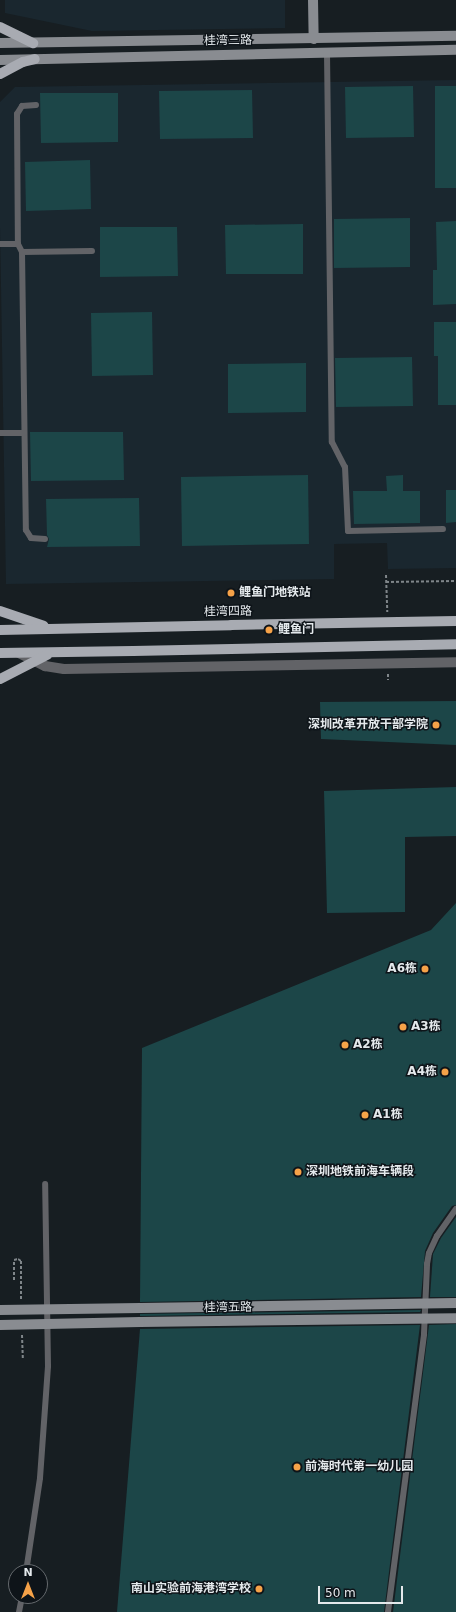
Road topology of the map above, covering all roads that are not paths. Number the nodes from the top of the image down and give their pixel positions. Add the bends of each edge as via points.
1 (313, 0) edge
2 (0, 27) edge
3 (456, 36) edge
4 (314, 39) junction
5 (33, 43) junction
6 (0, 44) edge
7 (456, 50) edge
8 (327, 53) junction
9 (35, 59) junction
10 (0, 60) edge
11 (0, 74) edge
12 (36, 105) dead end
13 (0, 244) edge
14 (18, 244) junction
15 (92, 251) dead end
16 (22, 252) junction
17 (0, 433) edge
18 (24, 433) junction
19 (443, 529) dead end
20 (45, 539) dead end
21 (0, 612) edge
22 (456, 621) edge
23 (55, 629) junction
24 (0, 630) edge
25 (456, 644) edge
26 (435, 645) junction
27 (456, 648) edge
28 (53, 652) junction
29 (0, 653) edge
30 (19, 653) junction
31 (33, 661) junction
32 (456, 662) edge
33 (0, 679) edge
34 (45, 1184) dead end
35 (456, 1209) edge
36 (425, 1303) junction
37 (456, 1303) edge
38 (0, 1310) edge
39 (425, 1318) junction
40 (456, 1318) edge
41 (0, 1325) edge
42 (27, 1564) edge
43 (388, 1612) edge

1 - 4 street
2 - 5 main road
3 - 4 street, 桂湾三路
4 - 5 street, 桂湾三路
5 - 6 street, 桂湾三路
7 - 8 street, 桂湾三路
8 - 9 street, 桂湾三路
8 - 19 lane via 332,442 345,467 348,532
9 - 10 street, 桂湾三路
9 - 11 main road
12 - 14 lane via 22,106 17,114
13 - 14 lane
14 - 16 lane
15 - 16 lane
16 - 18 lane
17 - 18 lane
18 - 20 lane via 26,530 31,538
21 - 23 main road
22 - 23 main road, 桂湾四路, bridge
23 - 24 main road, 桂湾四路
25 - 26 main road, bridge
26 - 27 street, bridge
26 - 28 main road, bridge
28 - 30 main road
28 - 31 main road
29 - 30 main road
30 - 31 street
31 - 32 street via 64,669
31 - 33 main road
34 - 42 lane via 48,1366 40,1478
35 - 36 lane via 440,1231 429,1253
36 - 37 street, 桂湾五路
36 - 38 street, 桂湾五路, bridge
36 - 39 lane
39 - 40 street, 桂湾五路
39 - 41 street, 桂湾五路, bridge
39 - 43 lane

